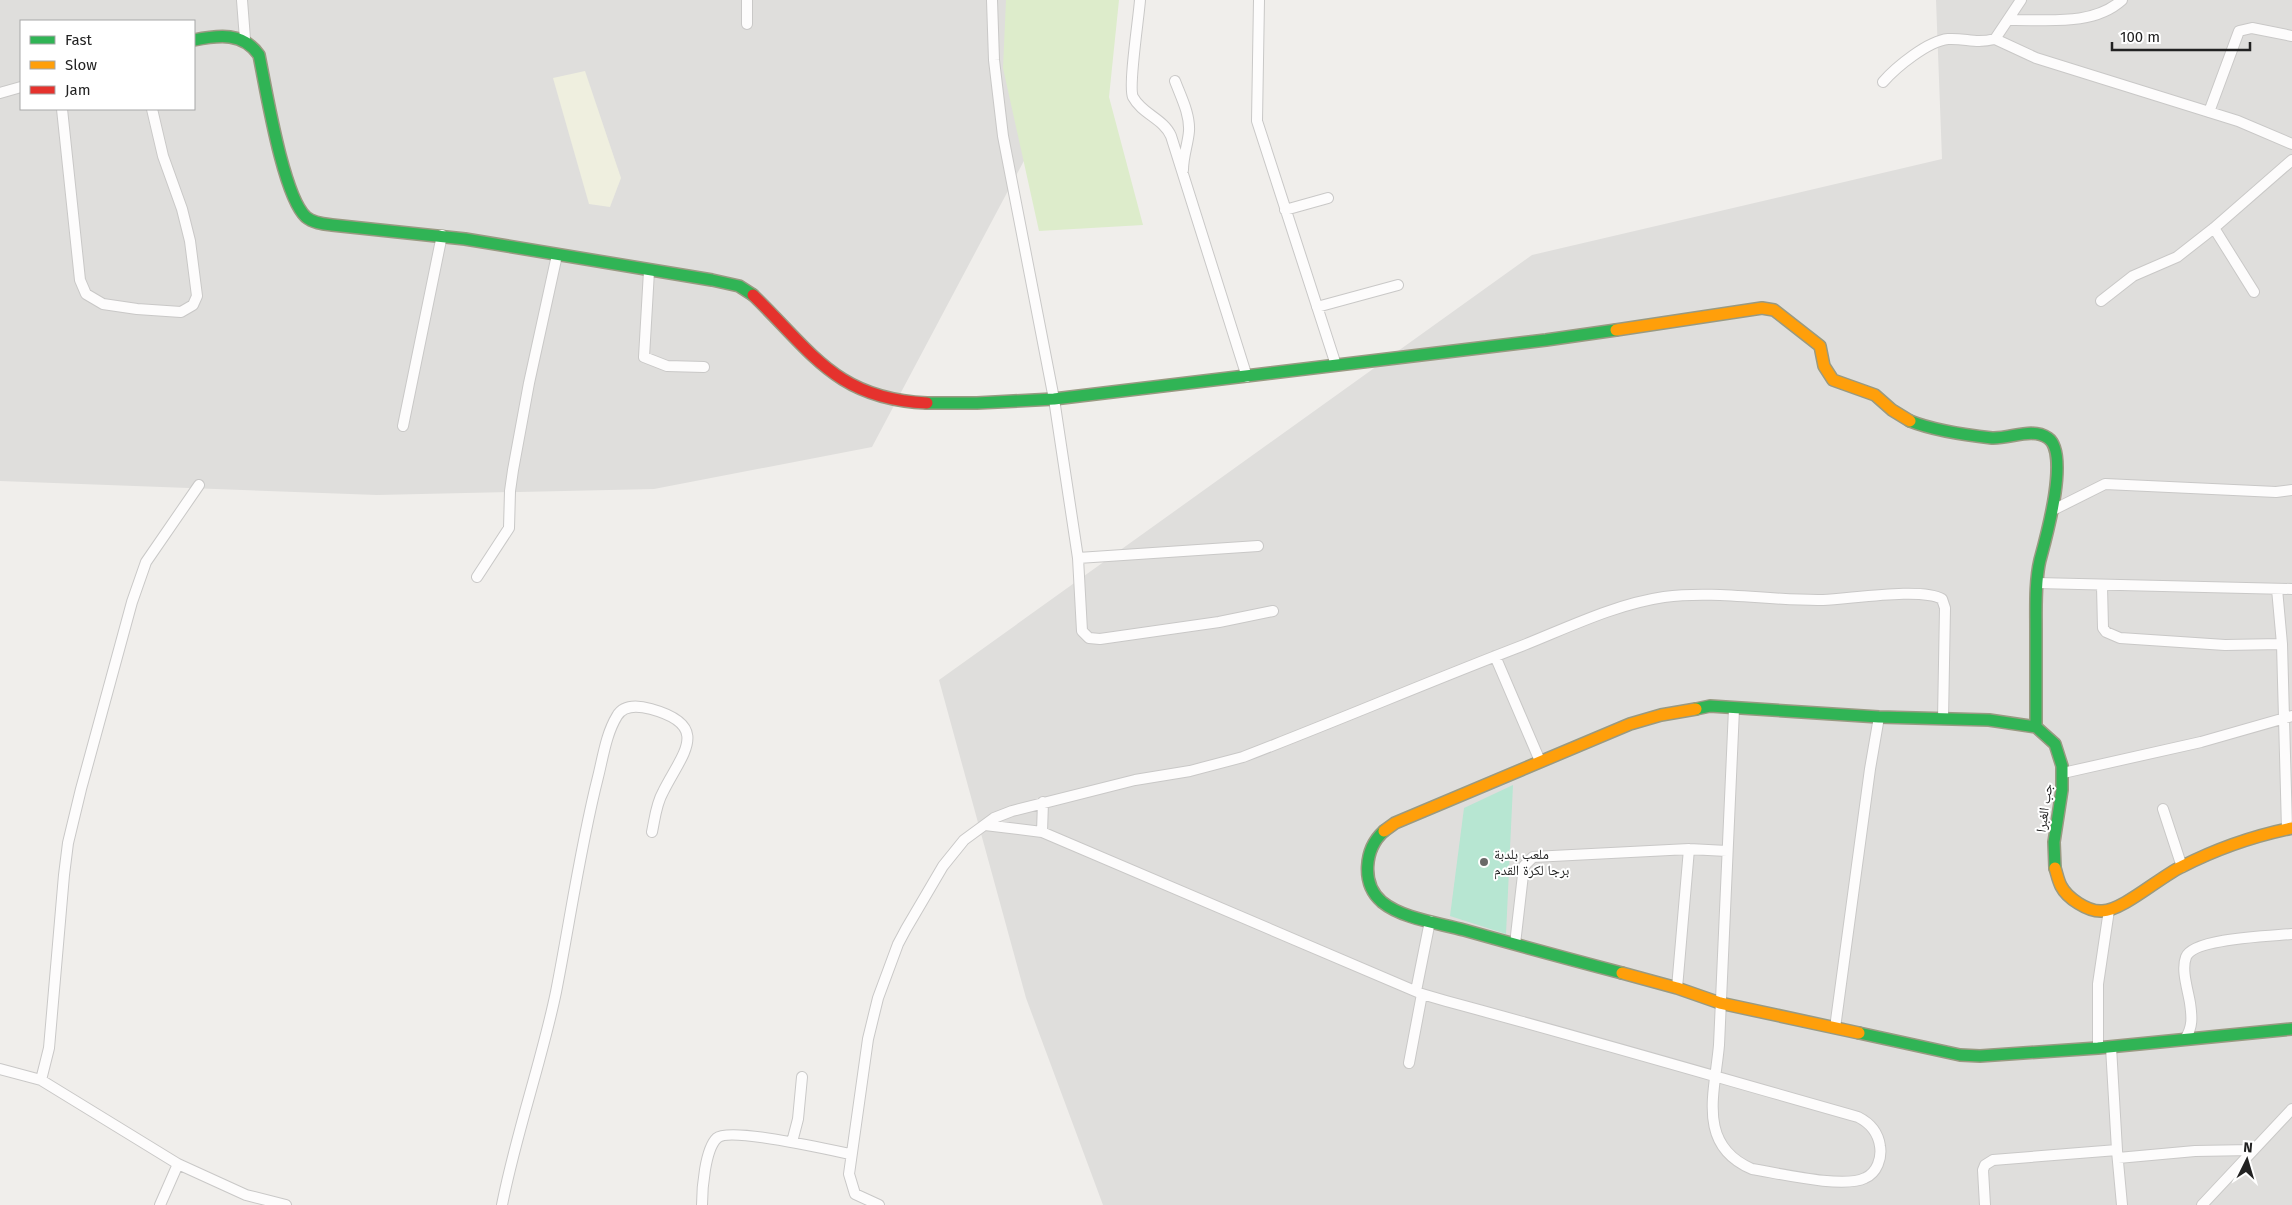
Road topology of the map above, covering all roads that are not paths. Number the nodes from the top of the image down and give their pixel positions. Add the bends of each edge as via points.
1 (242, 0) edge
2 (747, 0) edge
3 (992, 0) edge
4 (1140, 0) edge
5 (1259, 0) edge
6 (2021, 0) edge
7 (2122, 0) edge
8 (2008, 20) junction
9 (748, 24) dead end
10 (2292, 36) edge
11 (245, 39) junction
12 (1995, 39) junction
13 (195, 40) edge
14 (1174, 81) dead end
15 (1883, 82) dead end
16 (20, 88) edge
17 (0, 93) edge
18 (62, 110) edge
19 (152, 110) edge
20 (2209, 112) junction
21 (2292, 144) edge
22 (2292, 160) edge
23 (1182, 176) junction
24 (1328, 198) dead end
25 (1285, 210) junction
26 (2214, 228) junction
27 (442, 235) junction
28 (557, 255) junction
29 (649, 271) junction
30 (1398, 285) dead end
31 (2254, 292) dead end
32 (2101, 301) dead end
33 (1317, 307) junction
34 (1336, 365) junction
35 (704, 367) dead end
36 (1247, 377) junction
37 (1054, 399) junction
38 (403, 426) dead end
39 (199, 485) dead end
40 (2292, 490) edge
41 (2053, 510) junction
42 (1258, 546) dead end
43 (1078, 558) junction
44 (477, 577) dead end
45 (2037, 583) junction
46 (2102, 586) junction
47 (2277, 589) junction
48 (2292, 589) edge
49 (1273, 611) dead end
50 (2282, 644) junction
51 (1495, 656) junction
52 (1734, 709) junction
53 (1880, 717) junction
54 (2287, 717) edge
55 (1943, 719) junction
56 (2036, 727) junction
57 (1540, 761) junction
58 (2064, 773) junction
59 (1044, 802) junction
60 (2162, 809) dead end
61 (985, 825) junction
62 (2289, 828) edge
63 (652, 832) dead end
64 (1042, 832) junction
65 (1690, 849) junction
66 (1727, 851) junction
67 (2182, 866) junction
68 (2109, 910) junction
69 (1430, 921) junction
70 (2292, 934) edge
71 (1515, 944) junction
72 (1677, 988) junction
73 (1419, 992) junction
74 (1720, 1003) junction
75 (1835, 1028) junction
76 (2292, 1029) edge
77 (2185, 1039) junction
78 (2110, 1047) junction
79 (2098, 1048) junction
80 (1410, 1063) dead end
81 (0, 1069) edge
82 (1715, 1076) junction
83 (802, 1078) dead end
84 (41, 1080) junction
85 (2292, 1109) edge
86 (792, 1142) junction
87 (2252, 1150) junction
88 (850, 1154) junction
89 (2117, 1154) junction
90 (178, 1164) junction
91 (160, 1205) edge
92 (286, 1205) edge
93 (502, 1205) edge
94 (702, 1205) edge
95 (879, 1205) edge
96 (1985, 1205) edge
97 (2122, 1205) edge
98 (2202, 1205) edge

1 - 11 street
2 - 9 street
3 - 37 street via 994,60 1003,136
4 - 23 street via 1132,93 1144,110 1169,130
5 - 25 street via 1257,121
6 - 8 street
7 - 8 street via 2101,14 2078,18
8 - 12 street
10 - 20 street via 2252,28 2239,31
11 - 13 street via 214,36
11 - 27 street via 254,45 259,56 290,184 298,206 307,218 326,224
12 - 15 street via 1940,42 1912,57
12 - 20 street via 2036,58
14 - 23 street via 1188,118
16 - 17 street
18 - 19 street via 80,280 86,294 103,304 181,312 192,305 197,296 190,241
20 - 21 street
22 - 26 street
23 - 36 street
24 - 25 street
25 - 33 street
26 - 31 street
26 - 32 street via 2177,257 2133,276
27 - 28 street
27 - 38 street
28 - 29 street
28 - 44 street via 513,470 509,528
29 - 35 street via 644,357 667,366
29 - 37 street via 712,280 744,289 758,299 817,360 849,384 874,396 936,402
30 - 33 street
33 - 34 street
34 - 36 street
34 - 41 street via 1546,340 1769,308 1820,346 1824,366 1833,380 1875,395 1911,421 1969,435 1995,438 2032,433 2048,438 2054,445 2057,461
36 - 37 street
37 - 43 street
39 - 84 street via 146,562 81,789 68,843 49,1048
40 - 41 street via 2276,492 2105,484
41 - 45 street
42 - 43 street
43 - 49 street via 1080,628 1091,639 1219,622
45 - 46 street
45 - 56 street
46 - 47 street
46 - 50 street via 2103,628 2120,638 2224,645
47 - 48 street
47 - 50 street
50 - 54 street
51 - 55 street via 1616,610 1662,597 1822,600 1934,594 1942,599 1945,608
51 - 57 street
51 - 59 street via 1243,756 1190,771 1135,780
52 - 53 street
52 - 57 street via 1710,706 1661,715 1630,724
52 - 66 street
53 - 55 street
53 - 75 street
54 - 58 street via 2201,742
54 - 62 street
55 - 56 street via 1998,721
56 - 58 street, جب الغبرا via 2057,748
57 - 69 street via 1395,823 1376,838 1368,868 1375,894 1391,907
58 - 68 street, جب الغبرا via 2053,867 2075,901 2097,911
59 - 61 street via 994,818
59 - 64 street
60 - 67 street
61 - 64 street
61 - 88 street via 964,840 943,866 898,944 878,998 868,1039
62 - 67 street via 2267,832
63 - 93 street via 658,801 684,754 688,735 668,715 649,708 628,707 618,714 608,735 586,822 555,993
64 - 73 street
65 - 66 street
65 - 71 street via 1530,858 1524,866
65 - 72 street
66 - 74 street
67 - 68 street
68 - 79 street via 2098,984
69 - 71 street
69 - 73 street
70 - 77 street via 2206,944 2190,951 2185,974 2192,1021
71 - 72 street
72 - 74 street
73 - 80 street
73 - 82 street
74 - 75 street
74 - 82 street
75 - 79 street via 1970,1056
76 - 77 street
77 - 78 street
78 - 79 street
78 - 89 street
81 - 84 street
82 - 82 street via 1866,1121 1880,1143 1875,1171 1859,1180 1833,1182 1752,1169 1740,1164 1723,1149 1714,1123
83 - 86 street
84 - 90 street
85 - 87 street
86 - 88 street
86 - 94 street via 730,1134 719,1136 705,1170
87 - 89 street
87 - 98 street
88 - 95 street via 849,1174 853,1190 858,1196
89 - 96 street via 1993,1160 1983,1170
89 - 97 street
90 - 91 street
90 - 92 street via 246,1195

